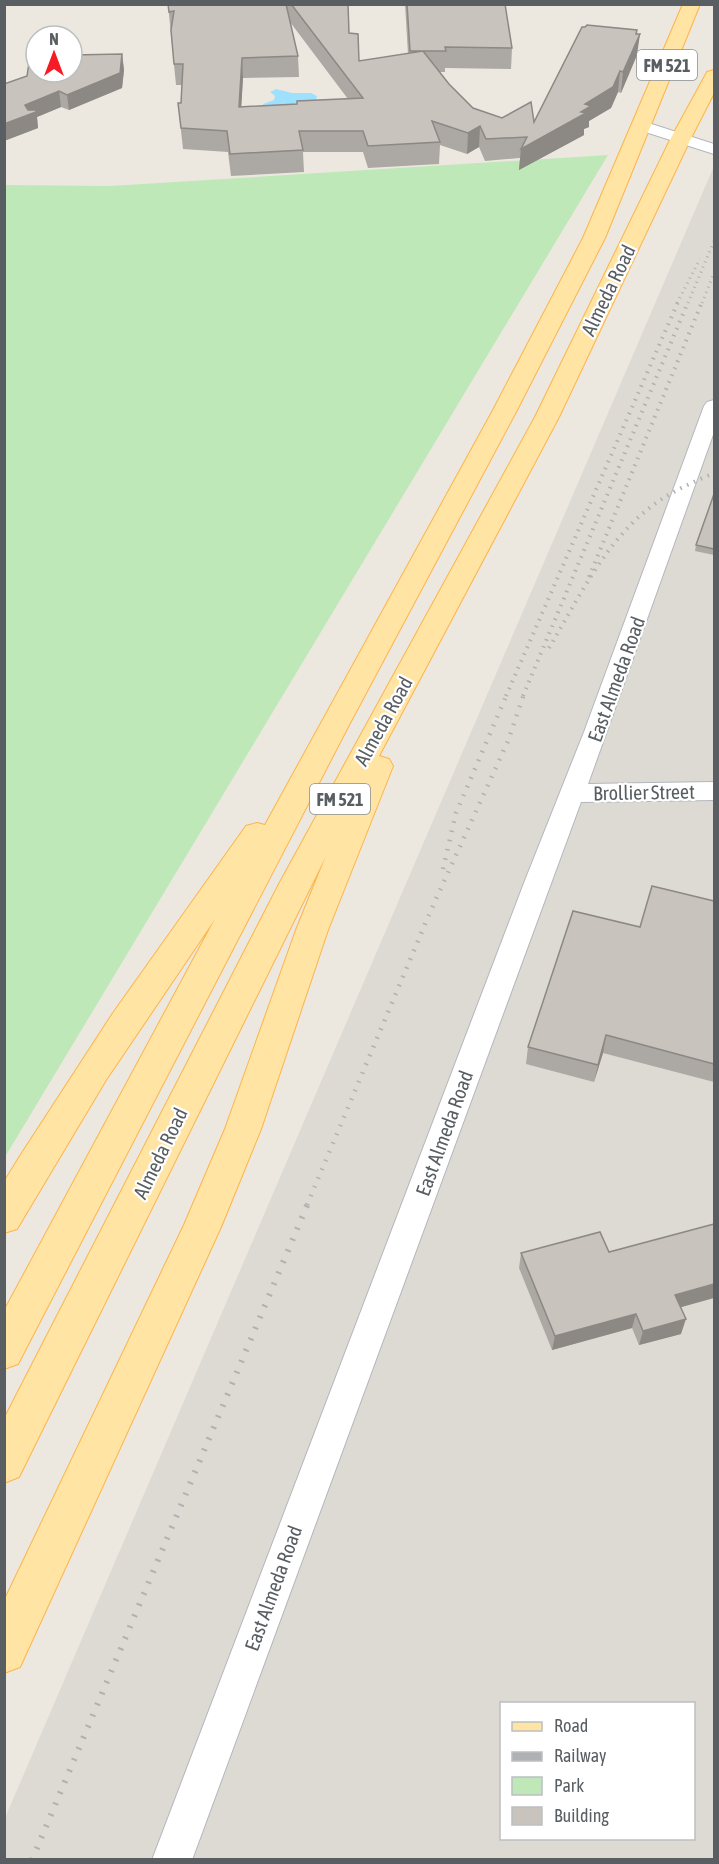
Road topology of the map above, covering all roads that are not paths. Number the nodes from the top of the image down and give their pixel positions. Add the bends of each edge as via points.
1 (692, 4) edge
2 (714, 76) edge
3 (642, 126) junction
4 (681, 138) junction
5 (714, 149) edge
6 (714, 406) edge
7 (408, 677) junction
8 (334, 725) junction
9 (714, 791) edge
10 (573, 793) junction
11 (4, 1217) edge
12 (4, 1351) edge
13 (4, 1463) edge
14 (4, 1651) edge
15 (172, 1860) edge

1 - 3 main road, Almeda Road / FM 521
2 - 4 main road, Almeda Road / FM 521
3 - 4 street
3 - 8 main road, Almeda Road / FM 521 via 573,279
4 - 5 street
4 - 7 main road, Almeda Road / FM 521 via 547,417
6 - 10 street, East Almeda Road
7 - 13 main road, Almeda Road / FM 521 via 254,965
7 - 14 main road via 374,781 312,930 243,1129 197,1238
8 - 11 main road via 89,1074
8 - 12 main road, Almeda Road / FM 521
9 - 10 street, Brollier Street
10 - 15 street, East Almeda Road

